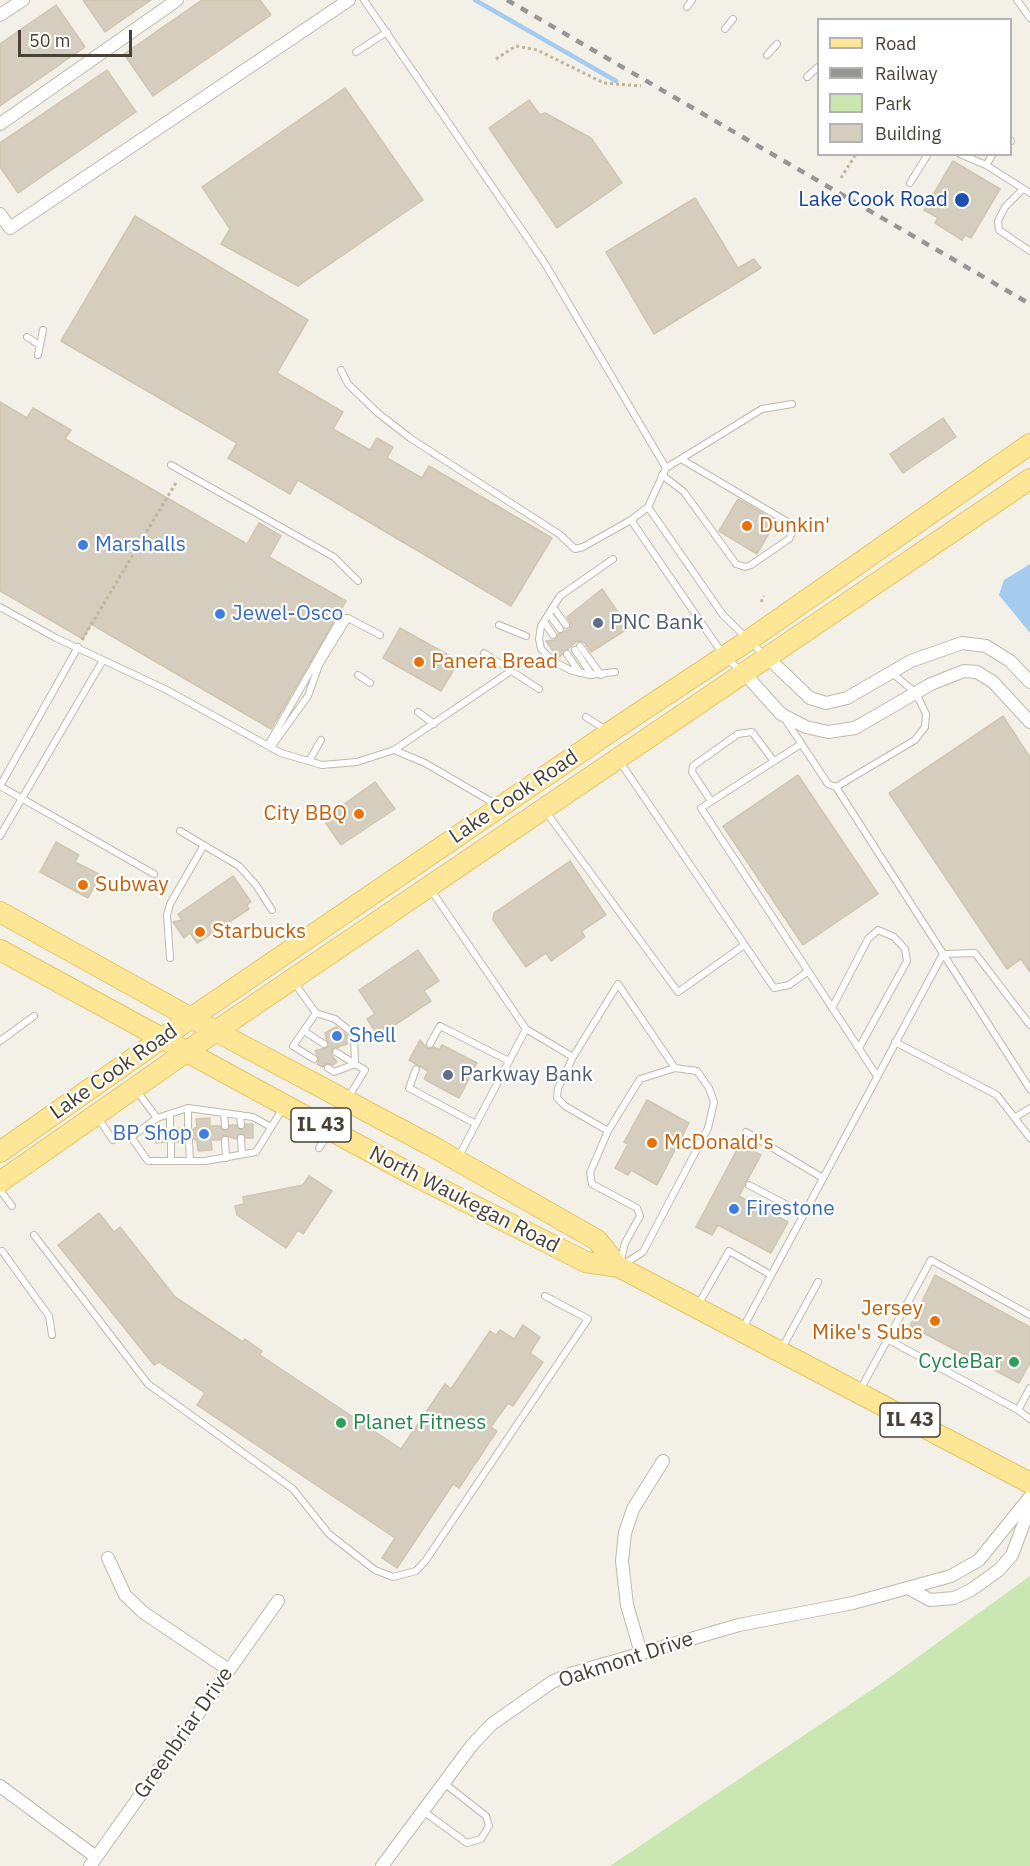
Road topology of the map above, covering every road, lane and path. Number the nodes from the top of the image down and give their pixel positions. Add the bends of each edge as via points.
1 (23, 0) edge
2 (177, 0) edge
3 (349, 0) edge
4 (364, 0) edge
5 (692, 0) edge
6 (1017, 0) edge
7 (687, 7) dead end
8 (0, 15) edge
9 (1030, 18) edge
10 (733, 19) dead end
11 (724, 29) dead end
12 (387, 32) junction
13 (777, 44) dead end
14 (356, 52) dead end
15 (767, 55) dead end
16 (496, 59) dead end
17 (817, 68) edge
18 (807, 77) dead end
19 (641, 86) dead end
20 (0, 124) edge
21 (855, 156) edge
22 (927, 156) edge
23 (965, 156) edge
24 (992, 156) edge
25 (986, 165) junction
26 (841, 178) dead end
27 (910, 183) dead end
28 (1023, 189) junction
29 (1030, 193) edge
30 (0, 214) edge
31 (1029, 249) edge
32 (43, 330) dead end
33 (27, 337) dead end
34 (38, 344) junction
35 (38, 355) dead end
36 (341, 370) dead end
37 (792, 404) dead end
38 (1030, 444) edge
39 (681, 459) junction
40 (171, 465) dead end
41 (666, 468) junction
42 (183, 471) junction
43 (662, 475) junction
44 (1030, 479) edge
45 (648, 507) junction
46 (631, 520) junction
47 (613, 559) dead end
48 (358, 581) dead end
49 (764, 596) dead end
50 (761, 603) dead end
51 (0, 607) edge
52 (553, 607) junction
53 (549, 614) junction
54 (544, 622) junction
55 (500, 625) dead end
56 (553, 634) dead end
57 (380, 635) dead end
58 (526, 636) dead end
59 (749, 640) junction
60 (78, 647) junction
61 (483, 653) dead end
62 (567, 654) dead end
63 (724, 656) junction
64 (768, 658) junction
65 (103, 660) junction
66 (511, 671) junction
67 (615, 672) dead end
68 (580, 673) junction
69 (892, 673) junction
70 (745, 674) junction
71 (358, 675) dead end
72 (592, 675) junction
73 (601, 675) junction
74 (1030, 682) edge
75 (370, 683) dead end
76 (539, 689) dead end
77 (916, 693) junction
78 (418, 712) dead end
79 (781, 714) junction
80 (586, 717) dead end
81 (1030, 723) edge
82 (434, 724) junction
83 (609, 732) junction
84 (321, 740) dead end
85 (801, 744) junction
86 (270, 746) junction
87 (394, 750) junction
88 (618, 759) junction
89 (773, 760) junction
90 (309, 761) junction
91 (0, 786) edge
92 (836, 787) junction
93 (22, 799) junction
94 (711, 801) junction
95 (500, 807) junction
96 (544, 810) junction
97 (180, 831) dead end
98 (0, 836) edge
99 (204, 845) junction
100 (154, 874) dead end
101 (429, 887) junction
102 (272, 910) dead end
103 (0, 912) edge
104 (743, 946) junction
105 (0, 950) edge
106 (943, 954) junction
107 (170, 958) dead end
108 (807, 972) junction
109 (292, 980) junction
110 (832, 1008) junction
111 (316, 1013) junction
112 (34, 1016) dead end
113 (191, 1018) junction
114 (1030, 1024) edge
115 (526, 1029) junction
116 (216, 1031) junction
117 (304, 1031) junction
118 (161, 1038) junction
119 (0, 1041) edge
120 (895, 1042) junction
121 (324, 1044) dead end
122 (430, 1044) dead end
123 (859, 1048) junction
124 (187, 1052) junction
125 (336, 1052) dead end
126 (573, 1057) junction
127 (314, 1059) dead end
128 (509, 1061) junction
129 (355, 1064) junction
130 (328, 1068) dead end
131 (675, 1068) junction
132 (416, 1069) dead end
133 (877, 1076) junction
134 (135, 1088) junction
135 (1030, 1089) edge
136 (346, 1101) junction
137 (285, 1105) junction
138 (188, 1108) junction
139 (1030, 1108) edge
140 (224, 1113) junction
141 (170, 1114) junction
142 (96, 1115) junction
143 (240, 1115) junction
144 (1016, 1117) junction
145 (157, 1118) junction
146 (476, 1124) junction
147 (241, 1125) dead end
148 (225, 1126) dead end
149 (188, 1127) dead end
150 (271, 1127) junction
151 (170, 1129) dead end
152 (331, 1130) junction
153 (608, 1131) junction
154 (746, 1132) dead end
155 (241, 1138) dead end
156 (1030, 1138) edge
157 (113, 1140) dead end
158 (225, 1140) dead end
159 (171, 1142) dead end
160 (189, 1142) dead end
161 (319, 1148) dead end
162 (0, 1152) edge
163 (242, 1154) junction
164 (226, 1158) junction
165 (456, 1160) junction
166 (171, 1161) junction
167 (190, 1161) junction
168 (823, 1178) junction
169 (0, 1182) edge
170 (749, 1185) dead end
171 (0, 1190) edge
172 (12, 1206) dead end
173 (804, 1214) junction
174 (34, 1235) dead end
175 (2, 1251) dead end
176 (619, 1266) junction
177 (771, 1275) junction
178 (818, 1282) dead end
179 (545, 1296) dead end
180 (697, 1308) junction
181 (1030, 1315) edge
182 (741, 1331) junction
183 (52, 1335) dead end
184 (887, 1340) junction
185 (780, 1352) junction
186 (1030, 1388) edge
187 (858, 1393) junction
188 (1018, 1410) junction
189 (1030, 1419) edge
190 (663, 1461) dead end
191 (1030, 1483) edge
192 (1030, 1497) edge
193 (1030, 1507) edge
194 (108, 1558) dead end
195 (910, 1589) junction
196 (278, 1601) dead end
197 (641, 1653) junction
198 (229, 1670) junction
199 (444, 1783) junction
200 (0, 1786) edge
201 (423, 1811) junction
202 (93, 1861) edge
203 (382, 1866) edge

1 - 8 street
2 - 20 street
3 - 30 street via 10,228
4 - 12 lane
5 - 7 lane
6 - 9 lane
10 - 11 lane
12 - 14 lane
12 - 41 lane via 544,262
13 - 15 lane
16 - 19 path via 516,46 537,50 604,83
17 - 18 lane
21 - 26 path
22 - 27 lane
23 - 25 lane
24 - 25 lane
25 - 28 lane
28 - 29 lane
28 - 31 lane via 1005,207 998,221 999,230
32 - 34 lane
33 - 34 lane
34 - 35 lane
36 - 46 lane via 348,384 410,438 575,549
37 - 39 lane via 762,409
38 - 59 main road, Lake Cook Road
39 - 41 lane
39 - 43 lane via 791,524 793,531 762,559 745,567 736,564 684,492
40 - 42 lane
41 - 43 lane
42 - 48 lane via 334,557
42 - 60 path
43 - 45 lane
44 - 64 main road, Lake Cook Road
45 - 46 lane
45 - 59 lane via 723,615
46 - 63 lane
47 - 52 lane via 560,596
49 - 50 path
51 - 60 lane
52 - 53 lane
52 - 53 lane via 563,627
53 - 54 lane
54 - 56 lane
54 - 68 lane via 539,639 541,649 553,661
55 - 58 lane
57 - 86 lane via 341,618
59 - 63 main road, Lake Cook Road
59 - 64 lane
60 - 65 lane
60 - 91 lane
61 - 66 lane
62 - 68 lane
63 - 70 lane
63 - 83 main road, Lake Cook Road
64 - 69 street via 810,699 826,703 847,698
64 - 70 main road, Lake Cook Road
65 - 86 lane
65 - 93 lane
66 - 76 lane
66 - 82 lane
67 - 73 lane
68 - 72 lane
69 - 74 street via 911,660 962,643 986,646 1010,661
69 - 77 lane
70 - 79 street
70 - 88 main road, Lake Cook Road
71 - 75 lane
72 - 73 lane
72 - 73 lane via 578,648
77 - 79 street via 855,728 828,732 806,727
77 - 81 street via 950,675 977,672 993,682
77 - 92 lane via 926,714 925,727 915,740
78 - 82 lane
79 - 85 lane
80 - 83 lane
82 - 87 lane
83 - 95 main road, Lake Cook Road
84 - 90 lane
85 - 89 lane
85 - 92 lane via 828,784
86 - 90 lane
87 - 90 lane via 357,762 322,765
87 - 95 lane via 425,763
88 - 96 main road, Lake Cook Road
88 - 104 lane
89 - 94 lane
89 - 94 lane via 752,732 738,734 693,766 692,772
91 - 93 lane
92 - 106 lane
93 - 98 lane
93 - 100 lane
94 - 108 lane via 701,808
95 - 113 main road, Lake Cook Road
96 - 101 main road, Lake Cook Road
96 - 104 lane via 678,992
97 - 99 lane
99 - 102 lane via 239,866
99 - 107 lane via 170,904
101 - 109 main road, Lake Cook Road
101 - 115 lane
103 - 113 main road, IL 43
104 - 108 lane via 774,988
105 - 118 main road, IL 43
106 - 114 lane via 975,953
106 - 120 lane
106 - 135 lane
108 - 110 lane
109 - 111 lane
109 - 116 main road, Lake Cook Road
110 - 123 lane
110 - 123 lane via 868,939 878,930 894,937 905,949 907,961
111 - 117 lane
111 - 129 lane via 335,1019 354,1034
112 - 119 lane
113 - 116 main road, IL 43
113 - 118 main road, Lake Cook Road
115 - 126 lane
115 - 128 lane
116 - 124 main road, Lake Cook Road
116 - 136 main road, North Waukegan Road / IL 43
117 - 121 lane
117 - 127 lane via 293,1046
118 - 124 main road, IL 43
118 - 162 main road, Lake Cook Road
120 - 133 lane
120 - 144 lane via 997,1095
122 - 128 lane via 440,1026
123 - 133 lane
124 - 134 main road, Lake Cook Road
124 - 137 main road, North Waukegan Road / IL 43
125 - 129 lane
126 - 131 lane via 618,984
126 - 153 lane via 557,1098
128 - 146 lane
129 - 130 lane via 334,1072
129 - 136 lane via 365,1070
131 - 153 lane via 640,1079
131 - 176 lane via 697,1071 709,1088 714,1102 708,1128 643,1252
132 - 146 lane via 409,1088
133 - 168 lane
134 - 142 main road, Lake Cook Road
134 - 145 lane
136 - 165 main road, North Waukegan Road / IL 43
137 - 150 lane
137 - 152 main road, North Waukegan Road / IL 43
138 - 140 lane
138 - 141 lane
138 - 149 lane
139 - 144 lane
140 - 143 lane
140 - 148 lane
141 - 145 lane
141 - 151 lane
142 - 157 lane
142 - 169 main road, Lake Cook Road
143 - 147 lane
143 - 150 lane
144 - 156 lane
145 - 166 lane via 131,1137 148,1161
146 - 165 lane
150 - 163 lane via 256,1152
152 - 161 lane
152 - 176 main road, North Waukegan Road / IL 43 via 586,1262
153 - 176 lane via 590,1173 592,1184 637,1208 640,1216 625,1243
154 - 168 lane
155 - 163 lane
158 - 164 lane
159 - 166 lane
160 - 167 lane
163 - 164 lane
164 - 167 lane
165 - 176 main road, North Waukegan Road / IL 43 via 597,1240
166 - 167 lane
168 - 173 lane
170 - 173 lane
171 - 172 lane
173 - 177 lane
174 - 179 lane via 148,1384 293,1489 329,1534 375,1570 393,1577 416,1571 426,1560 588,1319
175 - 183 lane via 49,1316
176 - 180 main road, North Waukegan Road / IL 43
177 - 180 lane via 729,1251
177 - 182 lane
178 - 185 lane
180 - 182 main road, North Waukegan Road / IL 43
181 - 184 lane via 931,1260
182 - 185 main road, North Waukegan Road / IL 43
184 - 187 lane
184 - 188 lane
185 - 187 main road, North Waukegan Road / IL 43
186 - 188 lane
187 - 191 main road, North Waukegan Road / IL 43
188 - 189 lane
190 - 197 street via 633,1509 625,1533 622,1561 627,1605
192 - 195 street, Oakmont Drive via 979,1560 951,1576
193 - 195 street via 1012,1555 971,1590 954,1598 930,1600
194 - 198 street via 125,1595 144,1613
195 - 197 street, Oakmont Drive via 739,1625
196 - 198 street, Greenbriar Drive
197 - 199 street, Oakmont Drive via 570,1674 544,1687 492,1724
198 - 202 street, Greenbriar Drive
199 - 201 street, Oakmont Drive
199 - 201 lane via 486,1816 489,1826 481,1839 467,1842
200 - 202 street
201 - 203 street, Oakmont Drive

